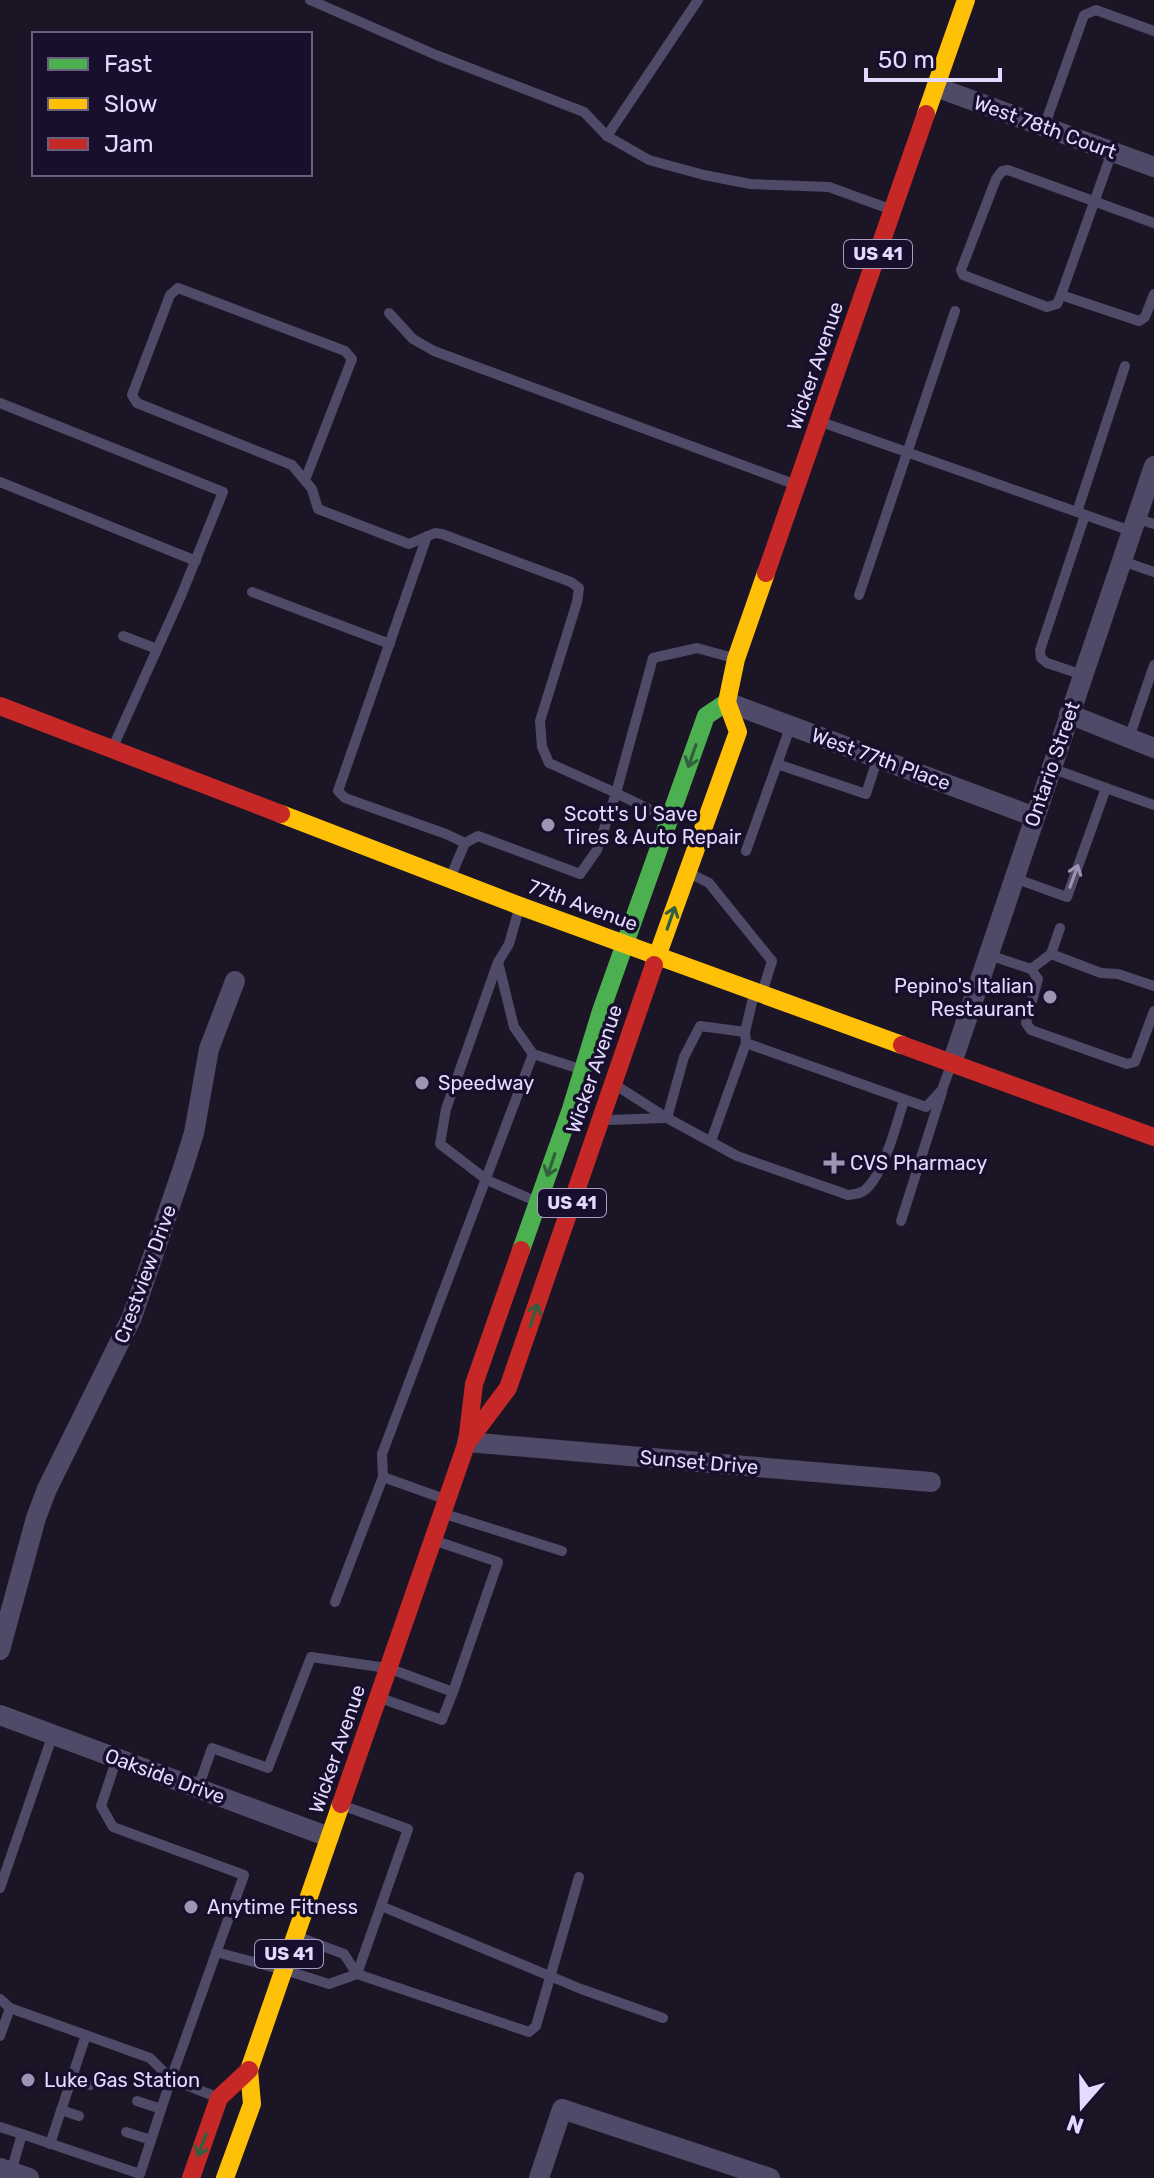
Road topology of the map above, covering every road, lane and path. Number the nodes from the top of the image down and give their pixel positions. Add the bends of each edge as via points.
1 (310, 0) edge
2 (698, 0) edge
3 (966, 0) edge
4 (1154, 31) edge
5 (936, 87) junction
6 (1044, 127) junction
7 (607, 136) junction
8 (1112, 152) junction
9 (1154, 167) edge
10 (1094, 201) junction
11 (893, 210) junction
12 (1154, 223) edge
13 (1154, 294) edge
14 (1061, 295) junction
15 (955, 311) dead end
16 (389, 313) dead end
17 (1125, 366) dead end
18 (0, 403) edge
19 (819, 421) junction
20 (907, 452) junction
21 (1154, 466) edge
22 (305, 480) junction
23 (0, 482) edge
24 (796, 485) junction
25 (1081, 513) junction
26 (1140, 524) edge
27 (427, 536) junction
28 (196, 561) junction
29 (1121, 561) junction
30 (1154, 572) edge
31 (252, 592) dead end
32 (859, 595) dead end
33 (123, 636) dead end
34 (390, 644) junction
35 (157, 649) junction
36 (736, 659) junction
37 (1154, 665) edge
38 (1083, 675) junction
39 (727, 702) junction
40 (0, 706) edge
41 (1069, 714) junction
42 (791, 725) junction
43 (1129, 738) junction
44 (1154, 748) edge
45 (112, 749) junction
46 (878, 757) junction
47 (777, 764) junction
48 (1051, 768) junction
49 (1106, 788) junction
50 (616, 793) junction
51 (1154, 805) edge
52 (1035, 817) junction
53 (670, 819) junction
54 (465, 843) junction
55 (746, 851) dead end
56 (687, 873) junction
57 (450, 877) junction
58 (1014, 878) junction
59 (520, 906) junction
60 (1060, 928) dead end
61 (626, 945) junction
62 (1051, 954) junction
63 (989, 955) junction
64 (658, 957) junction
65 (498, 962) junction
66 (1031, 969) junction
67 (235, 981) dead end
68 (1154, 986) edge
69 (758, 994) junction
70 (1154, 1011) edge
71 (745, 1038) junction
72 (533, 1054) junction
73 (952, 1063) junction
74 (583, 1069) junction
75 (612, 1082) junction
76 (942, 1090) junction
77 (904, 1100) junction
78 (667, 1118) junction
79 (601, 1120) junction
80 (1154, 1137) edge
81 (711, 1141) junction
82 (487, 1180) junction
83 (538, 1202) junction
84 (901, 1221) dead end
85 (467, 1442) junction
86 (383, 1477) junction
87 (931, 1482) dead end
88 (445, 1507) junction
89 (433, 1540) junction
90 (562, 1551) dead end
91 (335, 1602) dead end
92 (0, 1650) edge
93 (389, 1669) junction
94 (453, 1692) junction
95 (379, 1697) junction
96 (0, 1715) edge
97 (53, 1734) junction
98 (117, 1758) junction
99 (198, 1788) junction
100 (341, 1805) junction
101 (329, 1837) junction
102 (579, 1877) dead end
103 (0, 1888) edge
104 (381, 1906) junction
105 (295, 1936) junction
106 (216, 1952) junction
107 (284, 1970) junction
108 (357, 1974) junction
109 (551, 1975) junction
110 (0, 1999) edge
111 (10, 2008) junction
112 (663, 2018) dead end
113 (86, 2035) junction
114 (0, 2036) edge
115 (249, 2070) junction
116 (72, 2079) junction
117 (171, 2079) junction
118 (90, 2085) dead end
119 (219, 2098) junction
120 (137, 2101) dead end
121 (161, 2109) junction
122 (61, 2110) junction
123 (79, 2116) dead end
124 (0, 2127) edge
125 (126, 2132) dead end
126 (22, 2134) junction
127 (151, 2140) junction
128 (50, 2144) junction
129 (12, 2174) edge
130 (191, 2178) edge
131 (225, 2178) edge
132 (539, 2178) edge
133 (770, 2178) edge

1 - 7 lane via 584,112
2 - 7 lane
3 - 5 main road, Wicker Avenue / US 41
4 - 6 lane via 1096,10 1084,15
5 - 6 street, West 78th Court
5 - 11 main road, Wicker Avenue / US 41
6 - 8 street, West 78th Court
7 - 11 lane via 649,160 704,175 750,184 829,187
8 - 9 street, West 78th Court
8 - 10 lane
10 - 12 lane
10 - 14 lane
10 - 14 lane via 1002,171 961,270 973,281 1047,307 1057,304
11 - 19 main road, Wicker Avenue / US 41
13 - 14 lane via 1139,321
15 - 20 lane
16 - 24 lane via 413,339 434,351
17 - 25 lane
18 - 28 lane via 223,492
19 - 20 lane
19 - 24 main road, Wicker Avenue / US 41
20 - 25 lane
20 - 32 lane
21 - 26 street, Ontario Street
22 - 22 lane via 292,465 137,403 132,395 170,295 178,288 345,351 352,359
22 - 27 lane via 318,509 409,544
23 - 28 lane
24 - 36 main road, Wicker Avenue / US 41
25 - 26 lane
25 - 38 lane via 1040,650 1047,663
26 - 29 street, Ontario Street
27 - 34 lane
27 - 50 lane via 442,534 579,588 540,721 542,747 549,763
28 - 35 lane
29 - 30 lane
29 - 38 street, Ontario Street
31 - 34 lane
33 - 35 lane
34 - 54 lane via 338,791
35 - 45 lane
36 - 39 main road, Wicker Avenue / US 41
36 - 50 lane via 697,648 653,658
37 - 43 lane
38 - 41 street, Ontario Street
39 - 42 street, West 77th Place
39 -> 53 main road, Wicker Avenue / US 41 via 706,716
39 - 56 main road, Wicker Avenue / US 41 via 738,732
40 - 45 main road, 77th Avenue
41 - 43 street
41 - 48 street, Ontario Street
42 - 46 street, West 77th Place
42 - 47 lane
43 - 44 street
45 - 57 main road, 77th Avenue
46 - 47 lane via 866,794
46 - 52 street, West 77th Place
47 - 55 lane
48 - 49 lane
48 - 52 street, Ontario Street
49 - 51 lane
58 -> 49 lane via 1067,897
50 - 53 lane
50 - 54 lane via 597,850 580,874 478,836
52 - 58 street, Ontario Street
53 - 61 main road, Wicker Avenue / US 41
54 - 57 lane
64 -> 56 main road, Wicker Avenue / US 41
56 - 69 lane via 709,883 772,961
57 - 59 main road, 77th Avenue
58 - 63 street, Ontario Street
59 - 61 main road, 77th Avenue
59 - 65 lane
60 - 62 lane
61 - 64 main road, 77th Avenue
61 - 74 main road, Wicker Avenue / US 41
62 - 66 lane
62 - 68 lane
63 - 66 lane
63 - 73 street, Ontario Street
64 - 69 main road, 77th Avenue
64 - 75 main road, Wicker Avenue / US 41
65 - 72 lane via 514,1027
65 - 82 lane via 446,1109 440,1144
66 - 70 lane via 1038,979 1026,1023 1031,1030 1127,1064 1135,1062
67 - 92 street, Crestview Drive via 209,1049 194,1133 132,1317 47,1489
69 - 71 lane
69 - 73 main road, 77th Avenue
71 - 77 lane
71 - 78 lane via 700,1026 684,1057
71 - 81 lane
72 - 74 lane
72 - 82 lane
73 - 76 lane
73 - 80 main road, 77th Avenue
74 -> 83 main road, Wicker Avenue / US 41
75 - 78 lane
75 - 79 main road, Wicker Avenue / US 41
76 - 77 lane via 926,1107
76 - 84 lane
77 - 81 lane via 889,1147 868,1188 859,1194 848,1195 737,1156
78 - 79 lane
78 - 81 lane
85 -> 79 main road, Wicker Avenue / US 41 via 508,1388
82 - 83 lane
82 - 86 lane via 382,1454
83 - 85 main road, Wicker Avenue / US 41 via 474,1384
85 - 87 street, Sunset Drive
85 - 88 main road, Wicker Avenue / US 41
86 - 88 lane
86 - 91 lane
88 - 89 main road, Wicker Avenue / US 41
88 - 90 lane
89 - 93 main road, Wicker Avenue / US 41
89 - 94 lane via 498,1562
93 - 94 lane
93 - 95 main road, Wicker Avenue / US 41
93 - 99 lane via 311,1657 268,1768 212,1748
94 - 95 lane via 442,1720
95 - 100 main road, Wicker Avenue / US 41
96 - 97 street, Oakside Drive
97 - 98 street, Oakside Drive
97 - 103 lane
98 - 99 street, Oakside Drive
98 - 106 lane via 101,1806 113,1827 244,1875
99 - 101 street, Oakside Drive
100 - 101 main road, Wicker Avenue / US 41
100 - 104 lane via 408,1829
101 - 105 main road, Wicker Avenue / US 41
102 - 109 lane
104 - 108 lane
104 - 109 lane
105 - 107 main road, Wicker Avenue / US 41
105 - 108 lane via 344,1954
106 - 107 lane
106 - 117 lane
107 - 108 lane via 329,1984
107 - 115 main road, Wicker Avenue / US 41
108 - 109 lane via 529,2032 536,2026
109 - 112 lane
110 - 111 lane
111 - 113 lane
111 - 114 lane
113 - 116 lane
113 - 117 lane via 150,2058
115 - 119 main road, Wicker Avenue / US 41
115 - 131 main road, Wicker Avenue / US 41 via 252,2104
116 - 118 lane
116 - 122 lane
117 - 119 lane
117 - 121 lane
119 -> 130 main road, Wicker Avenue / US 41
120 - 121 lane
121 - 127 lane
122 - 123 lane
122 - 128 lane
124 - 126 lane
125 - 127 lane
126 - 128 lane
126 - 129 lane
127 - 128 lane via 140,2174
132 - 133 street via 562,2109

